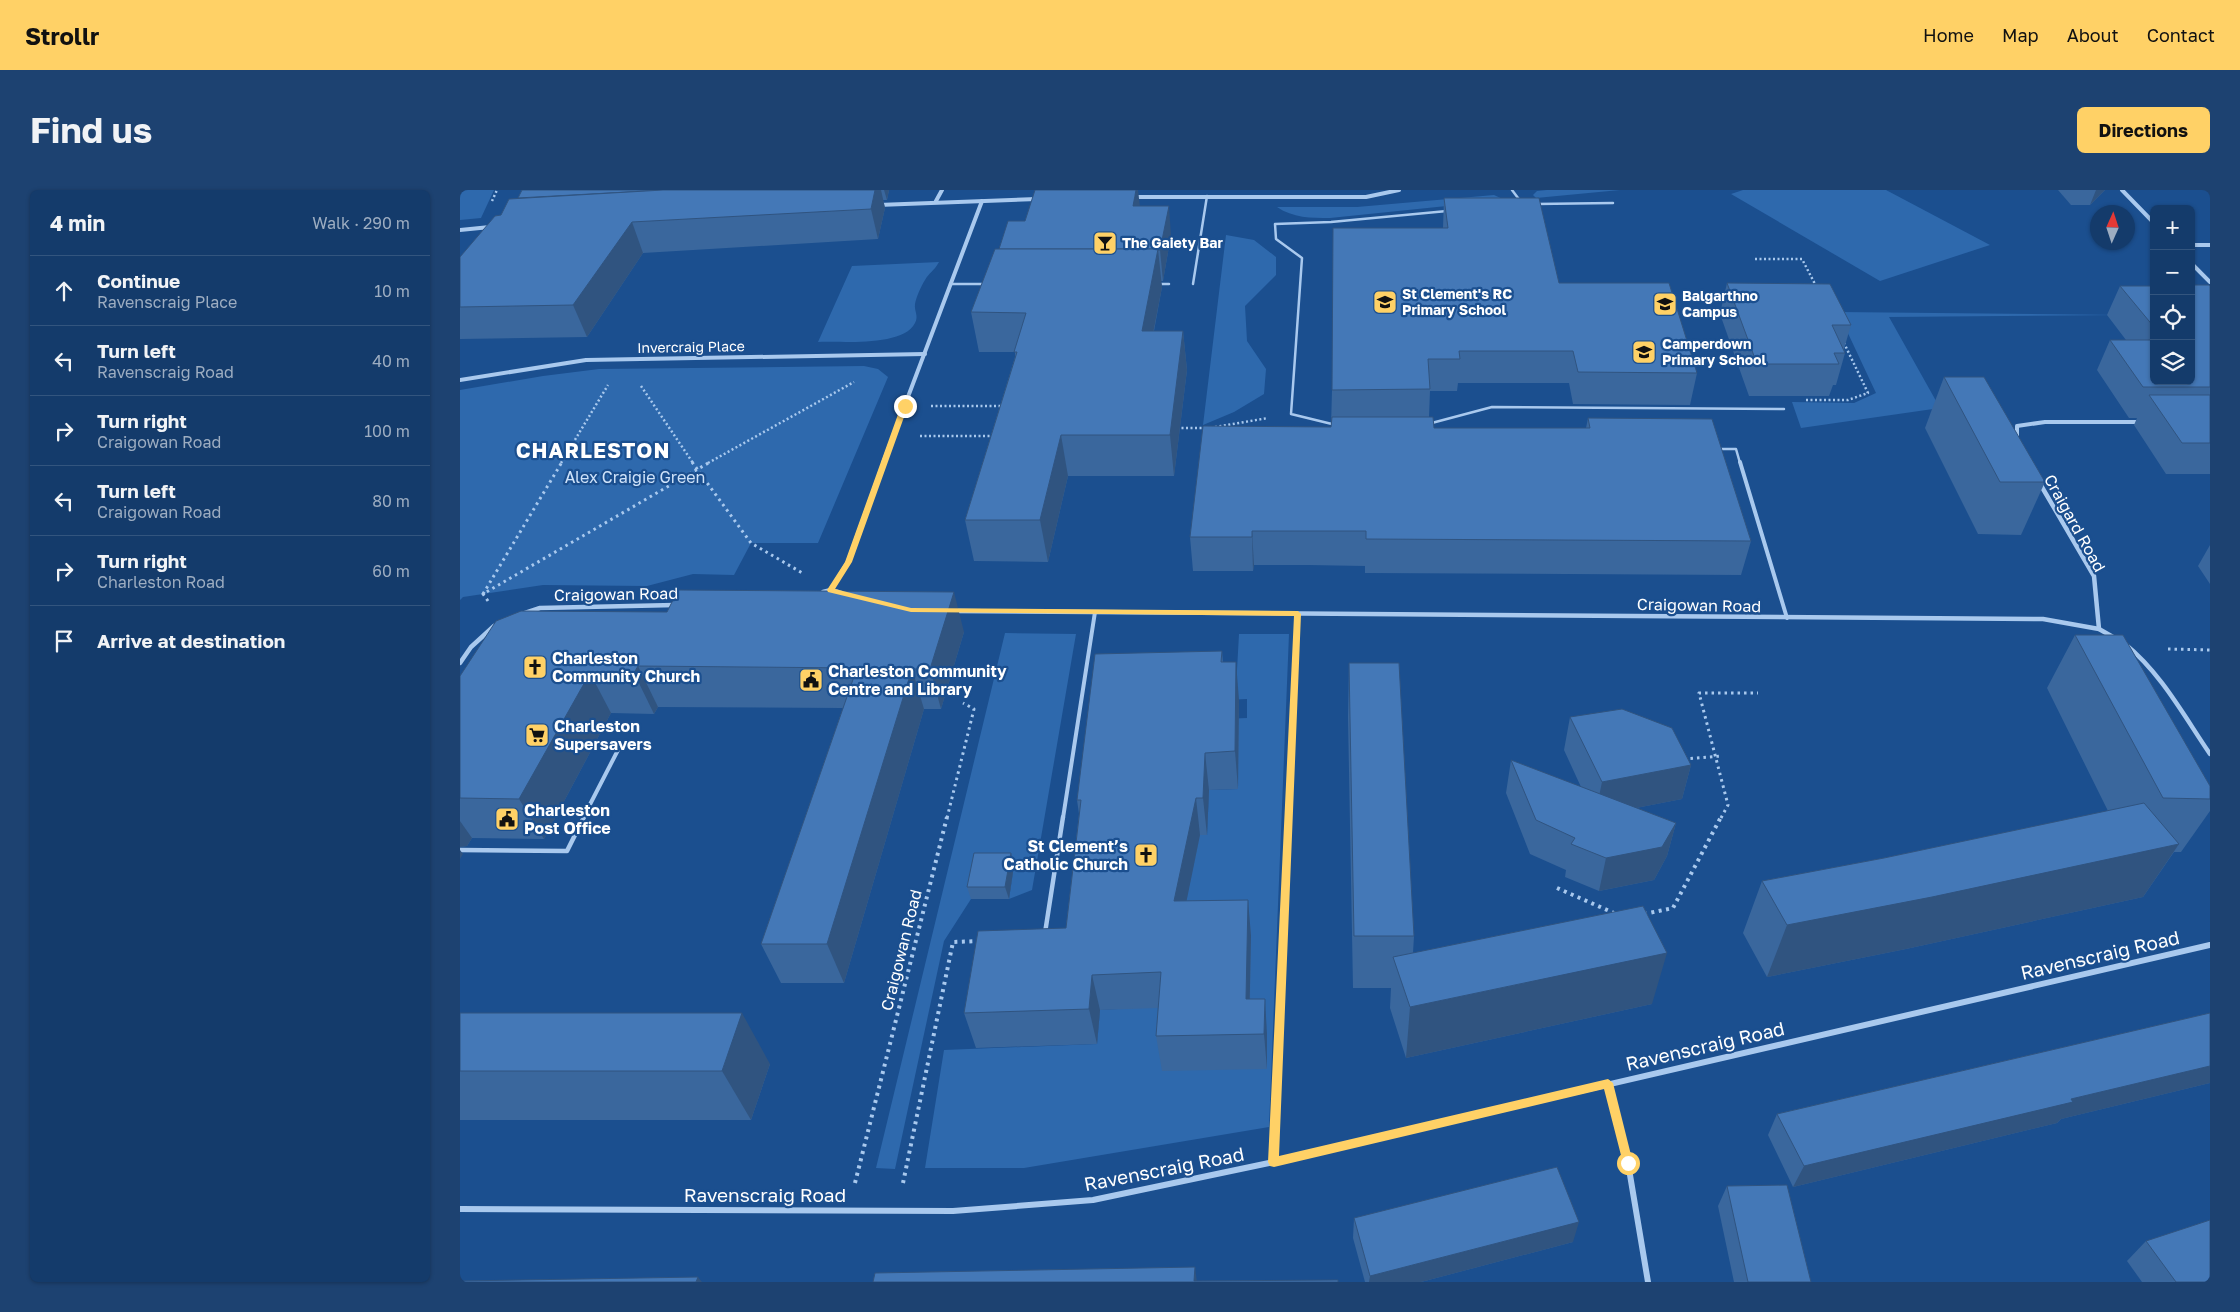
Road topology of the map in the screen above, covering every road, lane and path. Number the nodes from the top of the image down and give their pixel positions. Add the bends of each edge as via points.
1 (942, 190) edge
2 (1399, 190) edge
3 (1512, 190) edge
4 (2122, 190) edge
5 (1207, 196) junction
6 (1130, 197) edge
7 (1043, 199) edge
8 (982, 201) junction
9 (936, 202) junction
10 (1613, 203) dead end
11 (1532, 204) edge
12 (877, 205) edge
13 (1513, 205) edge
14 (1456, 210) edge
15 (2150, 219) edge
16 (498, 227) edge
17 (460, 230) edge
18 (2195, 245) edge
19 (2210, 245) edge
20 (1756, 258) dead end
21 (2195, 266) edge
22 (2210, 282) edge
23 (950, 284) junction
24 (990, 284) edge
25 (1149, 284) edge
26 (1169, 284) dead end
27 (1193, 284) dead end
28 (1818, 290) edge
29 (1842, 340) edge
30 (925, 354) junction
31 (624, 360) junction
32 (861, 379) dead end
33 (460, 380) edge
34 (905, 406) junction
35 (1003, 406) edge
36 (1784, 409) joint
37 (1291, 414) junction
38 (1177, 421) edge
39 (2142, 422) dead end
40 (1341, 424) edge
41 (1421, 424) edge
42 (893, 436) junction
43 (998, 436) edge
44 (2016, 443) edge
45 (1716, 449) edge
46 (697, 469) junction
47 (2036, 476) edge
48 (831, 590) junction
49 (483, 594) junction
50 (848, 594) edge
51 (813, 595) edge
52 (681, 604) edge
53 (950, 610) edge
54 (1095, 612) junction
55 (1298, 614) junction
56 (516, 616) edge
57 (1786, 618) junction
58 (500, 621) joint
59 (2099, 629) junction
60 (2115, 638) edge
61 (2123, 643) edge
62 (460, 663) edge
63 (1758, 693) dead end
64 (963, 702) dead end
65 (618, 750) dead end
66 (2210, 754) edge
67 (1715, 756) junction
68 (1721, 756) dead end
69 (1681, 760) edge
70 (460, 850) edge
71 (1557, 888) dead end
72 (1616, 914) edge
73 (1634, 916) edge
74 (1044, 939) edge
75 (990, 941) edge
76 (2210, 945) edge
77 (1608, 1083) junction
78 (1274, 1162) junction
79 (460, 1210) edge
80 (848, 1210) junction
81 (898, 1211) junction
82 (1648, 1282) edge

1 - 9 street
2 - 5 street via 1366,196
3 - 13 lane via 1523,204
4 - 15 street
5 - 6 street
5 - 27 lane
7 - 8 street
8 - 9 street
8 - 23 street
9 - 12 street
10 - 11 lane
14 - 37 lane via 1275,224 1276,238 1302,258
16 - 17 street
18 - 19 street
20 - 28 path via 1802,259
21 - 22 street
23 - 24 lane
23 - 30 street
25 - 26 lane
29 - 36 path via 1868,393 1848,400 1790,400
30 - 31 street, Invercraig Place
30 - 34 street
31 - 33 street, Invercraig Place via 564,362
31 - 46 path
31 - 49 path
32 - 46 path
34 - 35 path
34 - 42 street
36 - 41 lane via 1492,407
37 - 38 path via 1202,429 1175,428
37 - 40 lane
39 - 44 street via 2046,422 2018,426
42 - 43 path
42 - 48 street via 848,562
45 - 57 lane via 1736,449
46 - 48 path via 751,543
46 - 49 path
47 - 59 street, Craigard Road via 2094,576
48 - 50 street
48 - 51 street
49 - 58 path
52 - 56 street, Craigowan Road via 540,608
53 - 54 street, Craigowan Road
54 - 55 street, Craigowan Road
54 - 74 lane
55 - 57 street, Craigowan Road
55 - 78 path
57 - 59 street, Craigowan Road via 2043,619
58 - 62 street via 471,647
59 - 60 street
61 - 66 street via 2155,676
63 - 67 path via 1699,693
64 - 80 path, Craigowan Road via 974,709
65 - 70 lane via 568,851
67 - 68 path
67 - 69 path
67 - 73 path via 1728,805 1673,908
71 - 72 path
75 - 81 path via 953,942
76 - 77 street, Ravenscraig Road
77 - 78 street, Ravenscraig Road
77 - 82 street via 1628,1163
78 - 81 street, Ravenscraig Road via 1093,1200 953,1211
79 - 80 street, Ravenscraig Road
80 - 81 street, Ravenscraig Road

